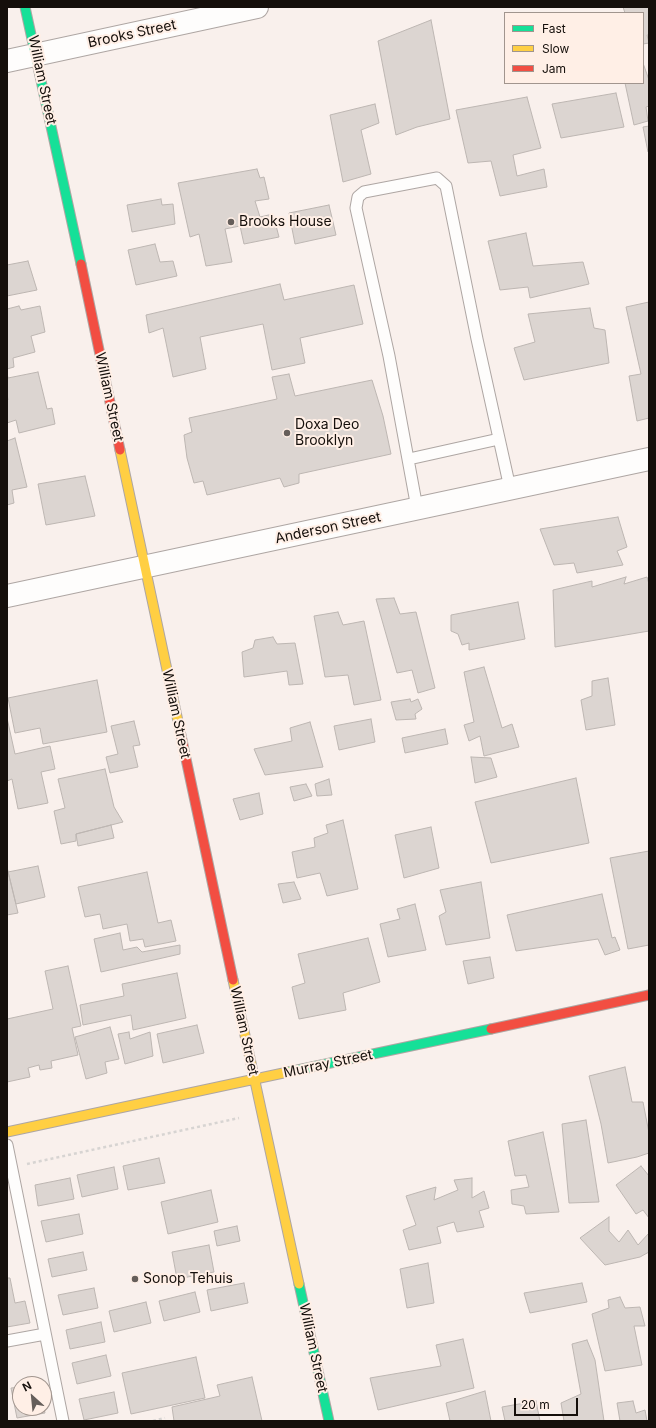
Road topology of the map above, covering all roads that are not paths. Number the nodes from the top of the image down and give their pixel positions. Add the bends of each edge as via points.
1 (25, 7) edge
2 (257, 7) edge
3 (36, 54) junction
4 (7, 61) edge
5 (499, 440) junction
6 (409, 459) junction
7 (649, 459) edge
8 (510, 488) junction
9 (417, 508) junction
10 (145, 567) junction
11 (7, 596) edge
12 (649, 995) edge
13 (254, 1080) junction
14 (7, 1132) edge
15 (7, 1145) edge
16 (45, 1334) junction
17 (7, 1341) edge
18 (63, 1421) edge
19 (329, 1421) edge

1 - 3 street, William Street
2 - 3 street, Brooks Street
3 - 4 street, Brooks Street
3 - 10 street, William Street
5 - 6 lane
5 - 6 lane via 446,186 437,178 364,192 358,197 356,208
5 - 8 lane
6 - 9 lane
7 - 8 street, Anderson Street
8 - 9 street, Anderson Street
9 - 10 street, Anderson Street
10 - 11 street, Anderson Street
10 - 13 street, William Street
12 - 13 street, Murray Street
13 - 14 street, Murray Street
13 - 19 street, William Street
15 - 16 lane
16 - 17 lane
16 - 18 lane

